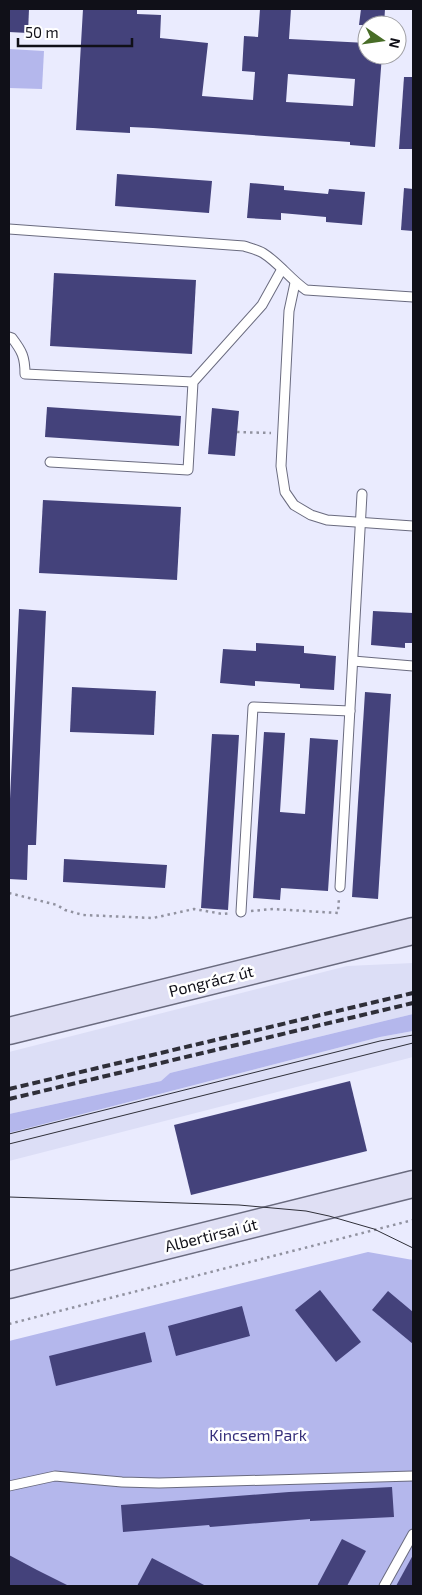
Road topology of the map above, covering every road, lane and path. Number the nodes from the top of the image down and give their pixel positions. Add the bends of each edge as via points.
1 (9, 229) edge
2 (282, 269) junction
3 (294, 282) junction
4 (413, 297) edge
5 (9, 338) edge
6 (193, 382) junction
7 (238, 432) dead end
8 (283, 433) junction
9 (50, 462) dead end
10 (362, 494) dead end
11 (361, 522) junction
12 (413, 526) edge
13 (353, 661) junction
14 (413, 666) edge
15 (350, 711) junction
16 (340, 887) joint
17 (9, 893) edge
18 (241, 912) junction
19 (413, 931) edge
20 (9, 1031) edge
21 (413, 1184) edge
22 (413, 1220) edge
23 (9, 1285) edge
24 (9, 1324) edge
25 (413, 1476) edge
26 (9, 1486) edge
27 (413, 1534) edge
28 (384, 1586) edge

1 - 2 lane via 244,246 263,253
2 - 3 lane
2 - 6 lane via 262,305
3 - 4 lane via 306,290
3 - 8 lane via 289,311
5 - 6 lane via 25,359 25,374
6 - 9 lane via 188,470
7 - 8 path
8 - 11 lane via 281,466 285,492 294,505 327,520
10 - 11 lane
11 - 12 lane
11 - 13 lane
13 - 14 lane
13 - 15 lane
15 - 16 lane
15 - 18 lane via 254,707
16 - 18 path via 338,913 273,909
17 - 18 path via 83,915 153,918 194,909 223,914
19 - 20 street, Pongrácz út
21 - 23 street, Albertirsai út
22 - 24 path
25 - 26 lane via 159,1483 55,1476
27 - 28 lane

